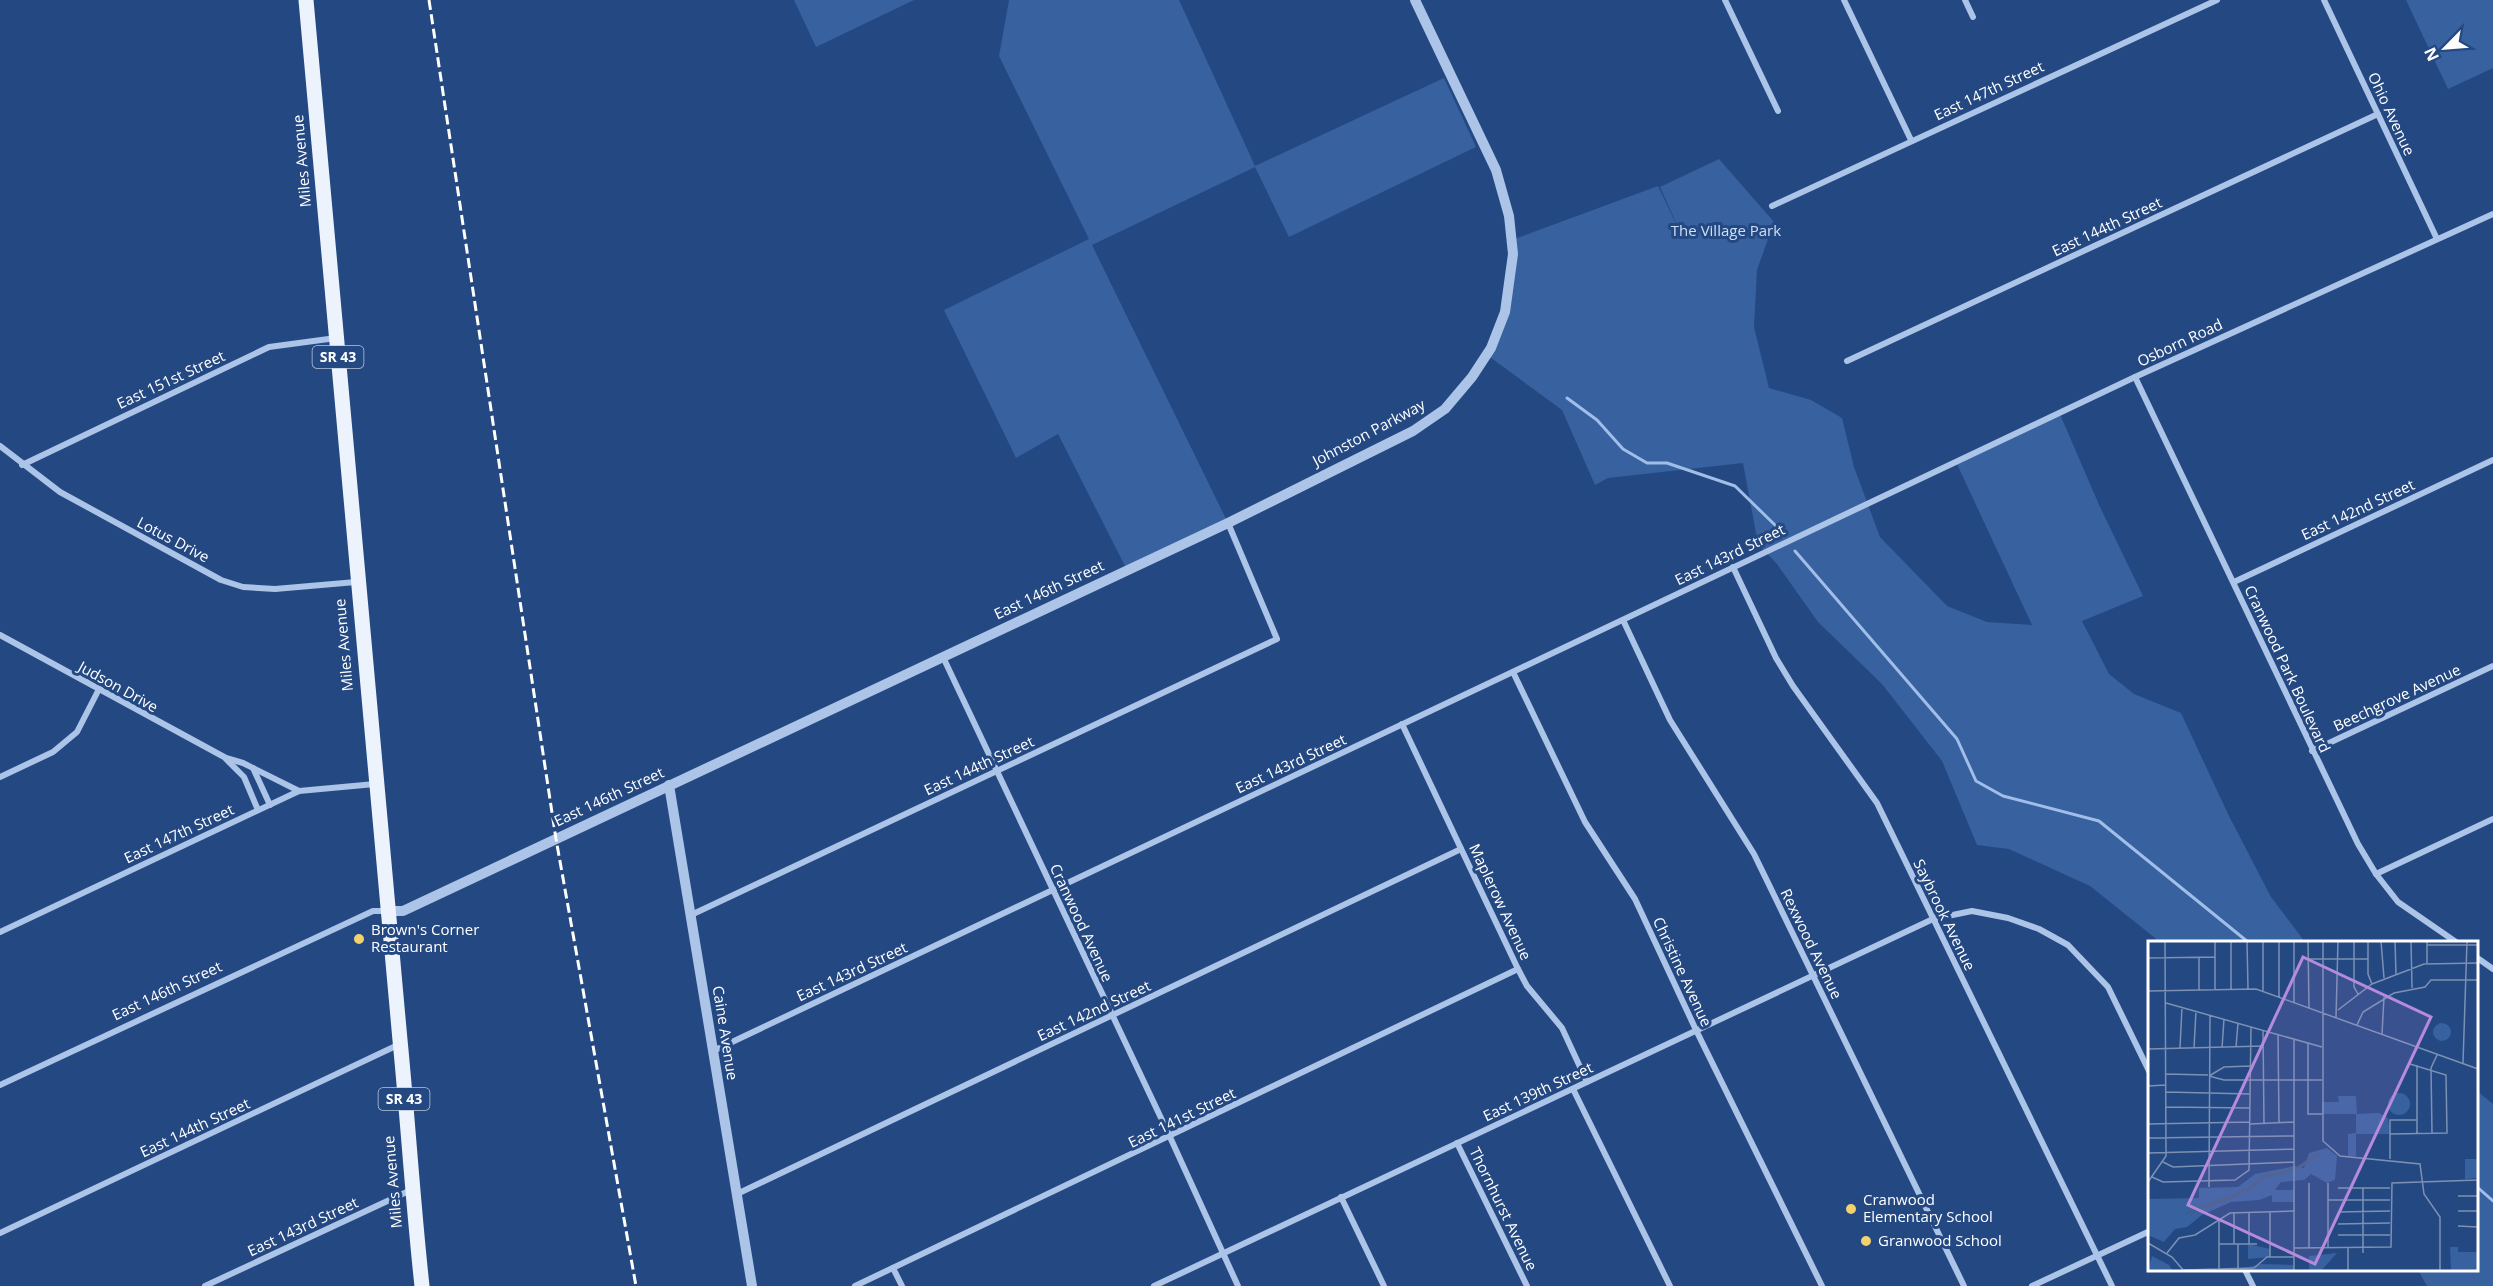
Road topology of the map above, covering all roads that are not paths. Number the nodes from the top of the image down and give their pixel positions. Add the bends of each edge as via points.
1 (306, 0) edge
2 (1415, 0) edge
3 (1725, 0) edge
4 (1844, 0) edge
5 (1965, 0) edge
6 (2217, 0) edge
7 (2324, 0) edge
8 (1974, 17) dead end
9 (1778, 111) dead end
10 (2378, 114) junction
11 (1911, 140) junction
12 (1772, 207) dead end
13 (2493, 214) edge
14 (2437, 238) junction
15 (337, 338) junction
16 (1847, 361) dead end
17 (2135, 377) junction
18 (0, 446) edge
19 (2493, 460) edge
20 (22, 465) junction
21 (1879, 498) joint
22 (1228, 523) junction
23 (1733, 567) junction
24 (356, 582) junction
25 (2234, 582) junction
26 (1623, 620) junction
27 (0, 635) edge
28 (942, 656) junction
29 (2493, 666) edge
30 (1513, 672) junction
31 (99, 690) junction
32 (1402, 724) junction
33 (2312, 751) junction
34 (226, 758) junction
35 (253, 768) junction
36 (997, 771) junction
37 (0, 777) edge
38 (375, 784) junction
39 (669, 785) junction
40 (299, 791) junction
41 (270, 805) junction
42 (258, 810) junction
43 (2493, 819) edge
44 (1461, 849) junction
45 (2376, 874) junction
46 (1053, 890) junction
47 (386, 911) junction
48 (691, 915) junction
49 (1933, 919) junction
50 (0, 932) edge
51 (2455, 941) edge
52 (2478, 958) edge
53 (1518, 969) junction
54 (2493, 969) edge
55 (1812, 976) junction
56 (1111, 1016) junction
57 (1696, 1030) junction
58 (400, 1044) junction
59 (713, 1051) junction
60 (2148, 1069) edge
61 (1587, 1082) junction
62 (0, 1085) edge
63 (1574, 1089) junction
64 (1170, 1137) junction
65 (1457, 1143) junction
66 (411, 1190) junction
67 (737, 1194) junction
68 (1341, 1197) junction
69 (2148, 1232) edge
70 (0, 1233) edge
71 (1222, 1254) junction
72 (2097, 1255) junction
73 (892, 1268) junction
74 (2246, 1271) edge
75 (205, 1286) edge
76 (422, 1286) edge
77 (752, 1286) edge
78 (855, 1286) edge
79 (902, 1286) edge
80 (1154, 1286) edge
81 (1238, 1286) edge
82 (1384, 1286) edge
83 (1527, 1286) edge
84 (1670, 1286) edge
85 (1822, 1286) edge
86 (1964, 1286) edge
87 (2032, 1286) edge
88 (2112, 1286) edge
89 (2253, 1286) edge

1 - 15 main road, Miles Avenue / SR 43
2 - 22 street, Johnston Parkway via 1496,170 1509,216 1513,254 1505,312 1491,348 1445,409 1413,431
3 - 9 street
4 - 11 street
5 - 8 street
6 - 11 street, East 147th Street
7 - 10 street, Ohio Avenue
10 - 14 street, Ohio Avenue
10 - 16 street, East 144th Street
11 - 12 street, East 147th Street
13 - 14 street, Osborn Road
14 - 17 street, Osborn Road
15 - 20 street, East 151st Street via 269,347
15 - 24 main road, Miles Avenue / SR 43
17 - 21 street, Osborn Road
17 - 25 street, Cranwood Park Boulevard
18 - 20 street, Lotus Drive
19 - 25 street, East 142nd Street
20 - 24 street, Lotus Drive via 60,492 221,580 243,587 275,589
21 - 23 street, East 143rd Street
22 - 28 street, East 146th Street
22 - 36 street, East 144th Street via 1276,639
23 - 26 street, East 143rd Street
23 - 49 street, Saybrook Avenue via 1792,686 1877,803
24 - 38 main road, Miles Avenue / SR 43
25 - 33 street, Cranwood Park Boulevard
26 - 30 street, East 143rd Street
26 - 55 street, Rexwood Avenue via 1670,720 1754,854
27 - 31 street, Judson Drive
28 - 36 street, Cranwood Avenue
28 - 39 street, East 146th Street
29 - 33 street, Beechgrove Avenue
30 - 32 street, East 143rd Street
30 - 57 street, Christine Avenue via 1585,822 1635,899
31 - 34 street, Judson Drive
31 - 37 street via 77,732 53,752
32 - 44 street, Maplerow Avenue
32 - 46 street, East 143rd Street
33 - 45 street, Cranwood Park Boulevard
34 - 35 street, Judson Drive
34 - 42 street, Judson Drive via 244,777
35 - 40 street, Judson Drive
35 - 41 street
36 - 46 street, Cranwood Avenue
36 - 48 street, East 144th Street
38 - 40 street, East 147th Street
38 - 47 main road, Miles Avenue / SR 43
39 - 47 street, East 146th Street via 403,911
39 - 48 street, Caine Avenue
40 - 41 street, East 147th Street
41 - 42 street, East 147th Street
42 - 50 street, East 147th Street
43 - 45 street
44 - 53 street, Maplerow Avenue
44 - 56 street, East 142nd Street
45 - 51 street, Cranwood Park Boulevard via 2398,902
46 - 56 street, Cranwood Avenue
46 - 59 street, East 143rd Street
47 - 58 main road, Miles Avenue / SR 43
47 - 62 street, East 146th Street via 373,911
48 - 59 street, Caine Avenue
49 - 55 street, East 139th Street
49 - 60 street, East 139th Street via 1972,911 2008,918 2068,945 2108,987
49 - 72 street, Saybrook Avenue
52 - 54 street
53 - 61 street, Maplerow Avenue via 1562,1028
53 - 64 street, East 141st Street
55 - 57 street, East 139th Street
55 - 86 street, Rexwood Avenue
56 - 64 street, Cranwood Avenue
56 - 67 street, East 142nd Street
57 - 61 street, East 139th Street
57 - 85 street, Christine Avenue
58 - 66 main road, Miles Avenue / SR 43
58 - 70 street, East 144th Street
59 - 67 street, Caine Avenue
61 - 63 street, East 139th Street
63 - 65 street, East 139th Street
63 - 84 street
64 - 71 street, Cranwood Avenue
64 - 73 street, East 141st Street
65 - 68 street, East 139th Street
65 - 83 street, Thornhurst Avenue
66 - 75 street, East 143rd Street
66 - 76 main road, Miles Avenue / SR 43
67 - 77 street, Caine Avenue
68 - 71 street, East 139th Street
68 - 82 street
69 - 72 street
71 - 80 street, East 139th Street
71 - 81 street, Cranwood Avenue
72 - 87 street
72 - 88 street, Saybrook Avenue
73 - 78 street, East 141st Street
73 - 79 street
74 - 89 street

